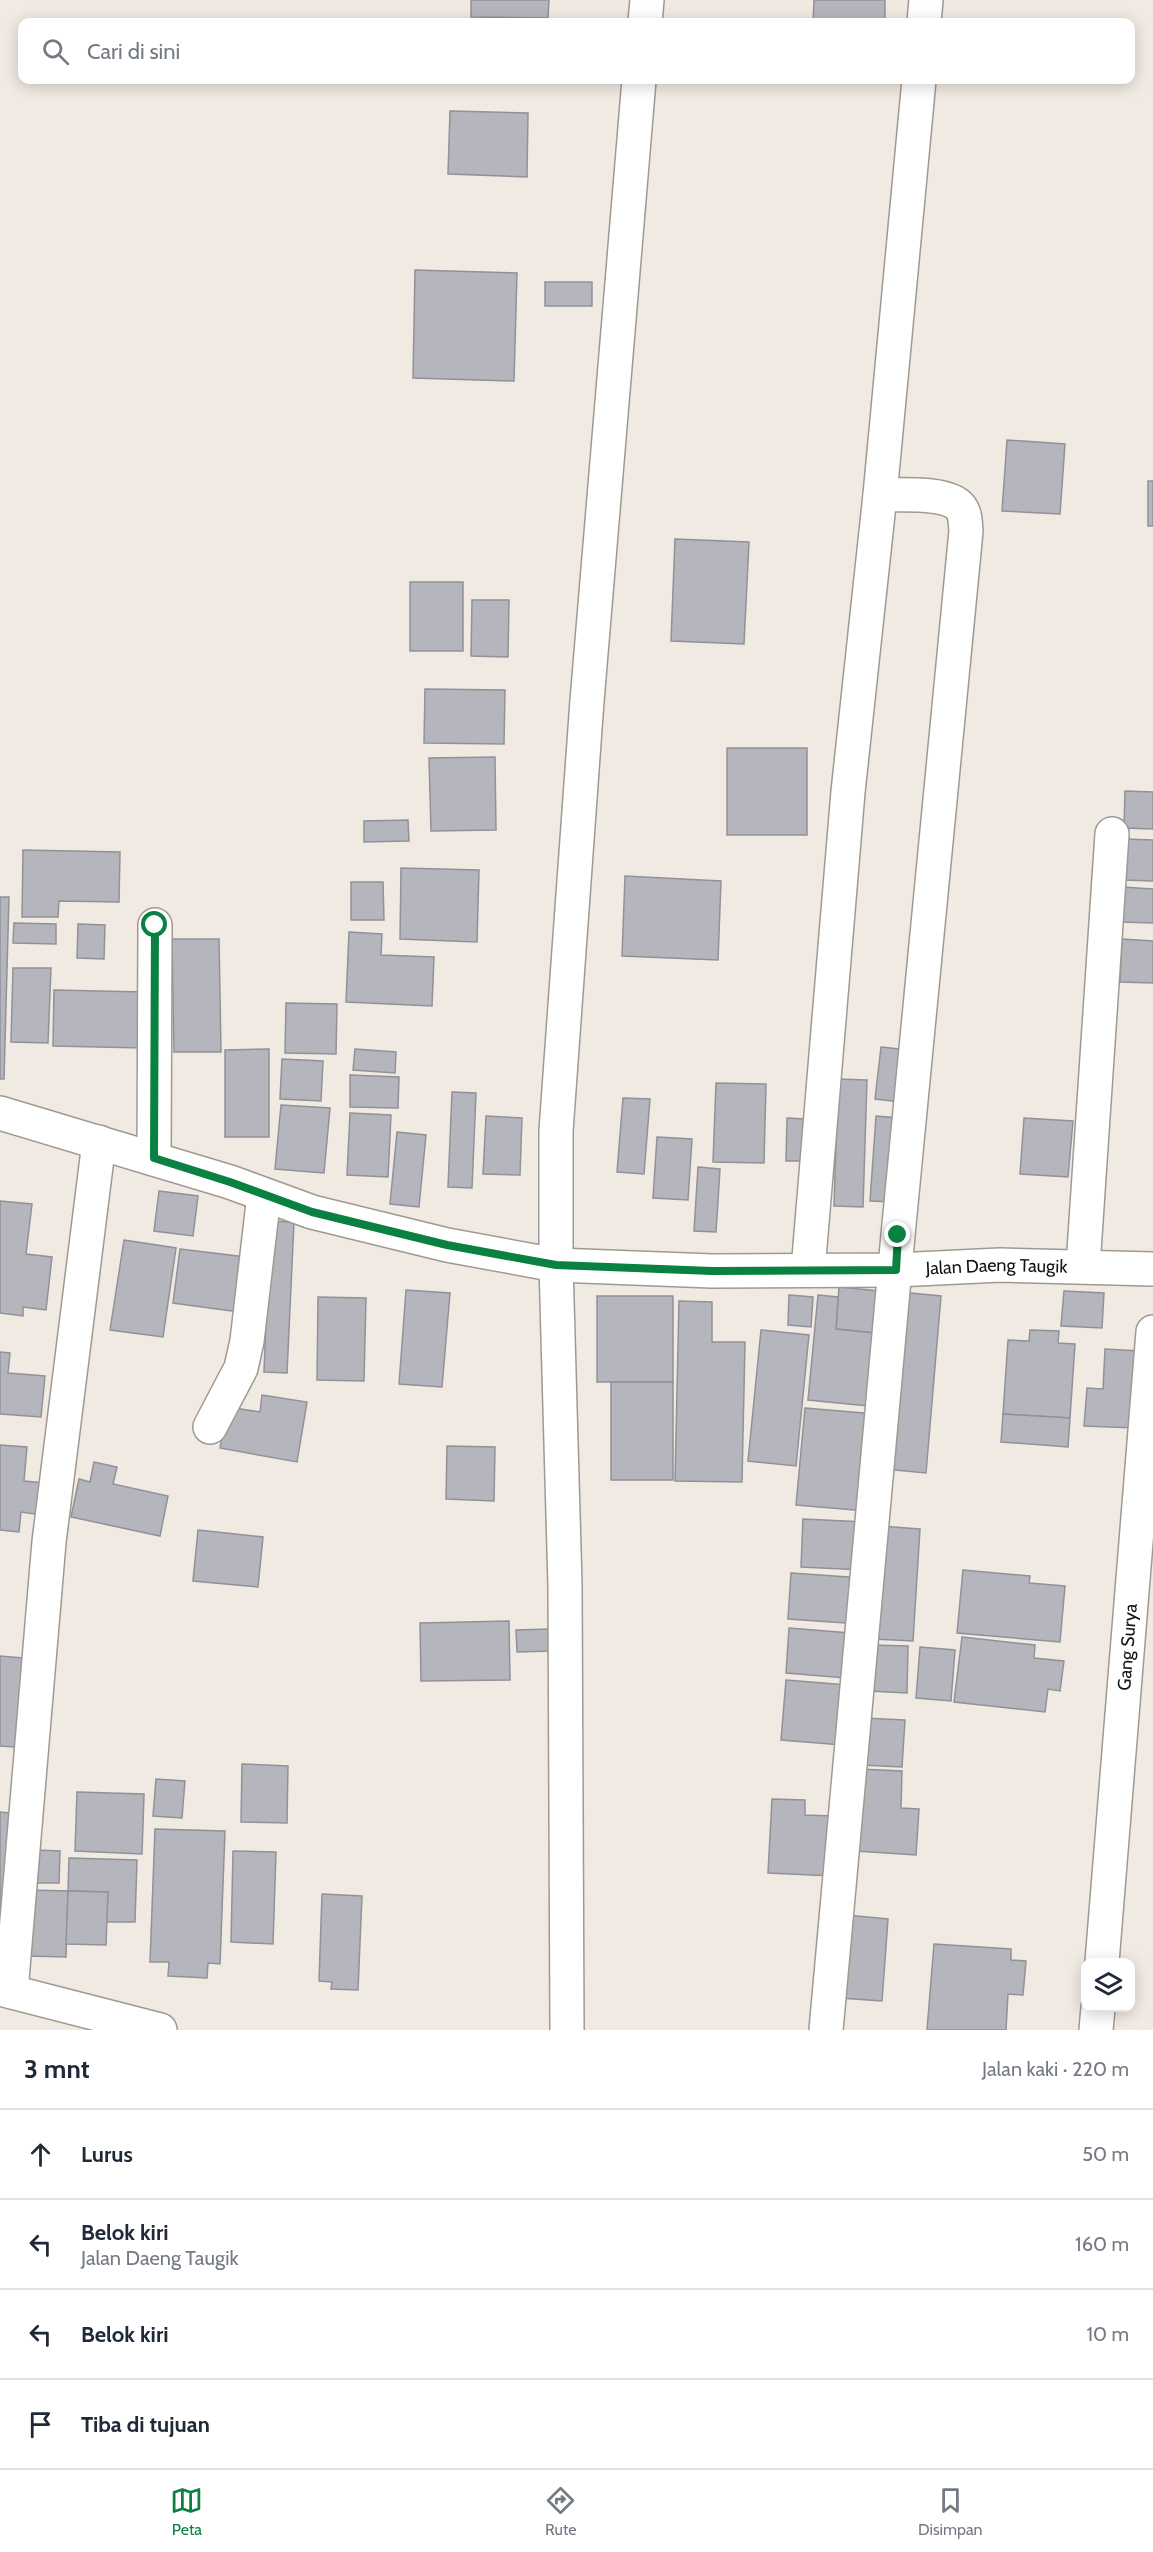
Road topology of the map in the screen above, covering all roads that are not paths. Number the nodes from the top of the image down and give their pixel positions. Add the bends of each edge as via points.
1 (647, 0) edge
2 (926, 0) edge
3 (645, 18) edge
4 (924, 18) edge
5 (639, 84) edge
6 (919, 84) edge
7 (880, 495) junction
8 (1112, 834) dead end
9 (155, 925) dead end
10 (0, 1113) edge
11 (99, 1142) junction
12 (154, 1158) junction
13 (264, 1195) junction
14 (556, 1265) junction
15 (1083, 1266) junction
16 (1153, 1269) edge
17 (808, 1270) junction
18 (896, 1270) junction
19 (1153, 1332) edge
20 (210, 1427) dead end
21 (1102, 1958) edge
22 (5, 1990) edge
23 (1098, 2012) edge
24 (160, 2030) edge
25 (567, 2030) edge
26 (826, 2030) edge
27 (1096, 2030) edge

1 - 3 street
2 - 4 street
5 - 14 street via 556,1131
6 - 7 street
7 - 17 street via 848,792
7 - 18 street via 921,495 957,504 965,514 966,531
8 - 15 street
9 - 12 street
10 - 11 street, Jalan Daeng Taugik
11 - 12 street, Jalan Daeng Taugik
11 - 22 street via 49,1542
12 - 13 street, Jalan Daeng Taugik
13 - 14 street, Jalan Daeng Taugik via 312,1212 447,1245
13 - 20 street via 247,1341 240,1368
14 - 17 street, Jalan Daeng Taugik
14 - 25 street via 565,1585
15 - 16 street, Jalan Daeng Taugik
15 - 18 street, Jalan Daeng Taugik
17 - 18 street, Jalan Daeng Taugik
18 - 26 street
19 - 21 street, Gang Surya
22 - 24 street
23 - 27 street

